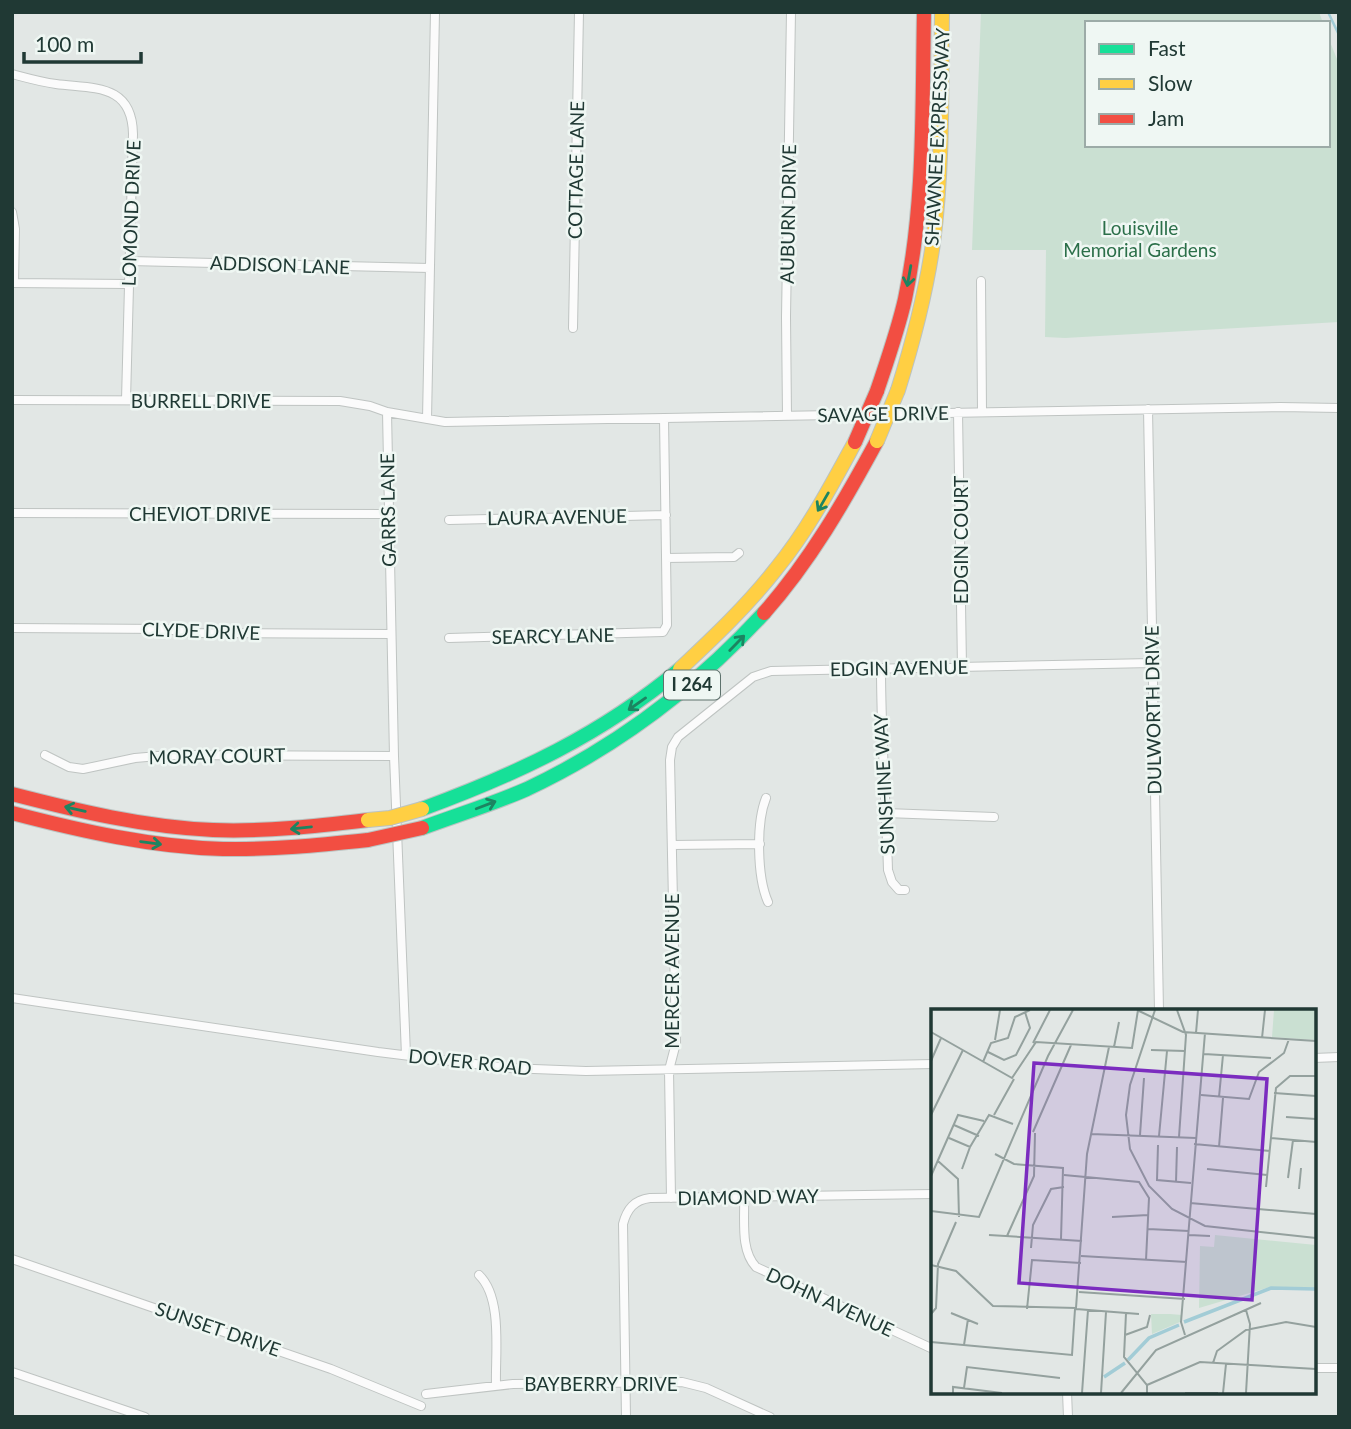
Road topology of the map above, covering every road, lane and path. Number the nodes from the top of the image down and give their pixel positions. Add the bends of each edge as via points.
1 (435, 12) edge
2 (579, 12) edge
3 (791, 12) edge
4 (924, 12) edge
5 (943, 12) edge
6 (12, 74) edge
7 (12, 212) edge
8 (130, 261) junction
9 (430, 268) junction
10 (981, 281) dead end
11 (13, 284) edge
12 (128, 284) junction
13 (573, 328) dead end
14 (12, 400) edge
15 (126, 400) junction
16 (1339, 408) edge
17 (1147, 409) junction
18 (387, 412) junction
19 (958, 412) junction
20 (982, 412) junction
21 (787, 416) junction
22 (664, 418) junction
23 (427, 419) junction
24 (12, 513) edge
25 (388, 514) junction
26 (666, 515) junction
27 (449, 520) dead end
28 (739, 553) dead end
29 (666, 558) junction
30 (12, 628) edge
31 (390, 634) junction
32 (449, 638) dead end
33 (1152, 663) junction
34 (962, 667) junction
35 (881, 668) junction
36 (673, 745) joint
37 (46, 755) dead end
38 (394, 756) junction
39 (12, 794) edge
40 (766, 798) dead end
41 (12, 813) edge
42 (886, 813) junction
43 (994, 817) dead end
44 (760, 844) junction
45 (672, 845) junction
46 (905, 890) dead end
47 (768, 902) dead end
48 (12, 998) edge
49 (1159, 1009) edge
50 (406, 1055) junction
51 (1339, 1057) edge
52 (1316, 1058) edge
53 (931, 1064) edge
54 (669, 1070) junction
55 (931, 1194) edge
56 (744, 1197) junction
57 (671, 1198) junction
58 (12, 1259) edge
59 (479, 1275) dead end
60 (931, 1348) edge
61 (1316, 1368) edge
62 (1339, 1368) edge
63 (12, 1372) edge
64 (625, 1382) junction
65 (496, 1385) junction
66 (426, 1394) dead end
67 (1067, 1394) edge
68 (421, 1406) dead end
69 (145, 1417) edge
70 (626, 1417) edge
71 (770, 1417) edge
72 (1068, 1417) edge

1 - 9 street
2 - 13 street, COTTAGE LANE
3 - 21 street, AUBURN DRIVE
4 -> 39 highway, SHAWNEE EXPRESSWAY / I 264, bridge via 916,227 904,302 877,391 814,517 781,565 743,610 682,669 636,705 565,749 512,775 390,818 266,830 190,828 109,817
41 -> 5 highway, SHAWNEE EXPRESSWAY / I 264, bridge via 174,846 276,848 394,836 528,788 582,761 702,677 798,573 847,499 898,390 919,317 933,243
6 - 8 street, LOMOND DRIVE via 97,88 125,104 133,125
7 - 11 street
8 - 9 street, ADDISON LANE
8 - 12 street, LOMOND DRIVE
9 - 23 street
10 - 20 street
11 - 12 street
12 - 15 street, LOMOND DRIVE
14 - 15 street, BURRELL DRIVE
15 - 18 street, BURRELL DRIVE via 340,401
16 - 17 street, SAVAGE DRIVE
17 - 20 street, SAVAGE DRIVE
17 - 33 street, DULWORTH DRIVE
18 - 23 street
18 - 25 street, GARRS LANE
19 - 20 street, SAVAGE DRIVE
19 - 21 street, SAVAGE DRIVE
19 - 34 street, EDGIN COURT
21 - 22 street, SAVAGE DRIVE
22 - 23 street, SAVAGE DRIVE
22 - 26 street
24 - 25 street, CHEVIOT DRIVE
25 - 31 street, GARRS LANE
26 - 27 street, LAURA AVENUE
26 - 29 street
28 - 29 street via 733,557
29 - 32 street, SEARCY LANE via 667,625 663,632
30 - 31 street, CLYDE DRIVE
31 - 38 street, GARRS LANE
33 - 34 street, EDGIN AVENUE
33 - 49 street, DULWORTH DRIVE
34 - 35 street, EDGIN AVENUE
35 - 36 street, EDGIN AVENUE via 761,673 687,728
35 - 42 street, SUNSHINE WAY
36 - 45 street, MERCER AVENUE
37 - 38 street, MORAY COURT via 77,769 170,755
38 - 50 street, GARRS LANE
40 - 44 street
42 - 43 street
42 - 46 street, SUNSHINE WAY via 890,877 899,890
44 - 45 street
44 - 47 street via 761,885
45 - 54 street, MERCER AVENUE via 676,1044
48 - 50 street, DOVER ROAD
50 - 54 street, DOVER ROAD via 534,1070
51 - 52 street
53 - 54 street, DOVER ROAD
54 - 57 street, MERCER AVENUE
55 - 56 street, DIAMOND WAY
56 - 57 street, DIAMOND WAY
56 - 60 street, DOHN AVENUE via 746,1249 756,1267
57 - 64 street, DIAMOND WAY via 642,1199 628,1210 623,1224
58 - 68 street, SUNSET DRIVE via 331,1369
59 - 65 street via 494,1304
61 - 62 street
63 - 69 street
64 - 65 street, BAYBERRY DRIVE
64 - 70 street, DIAMOND WAY
64 - 71 street, BAYBERRY DRIVE via 699,1386
65 - 66 street, BAYBERRY DRIVE
67 - 72 street

